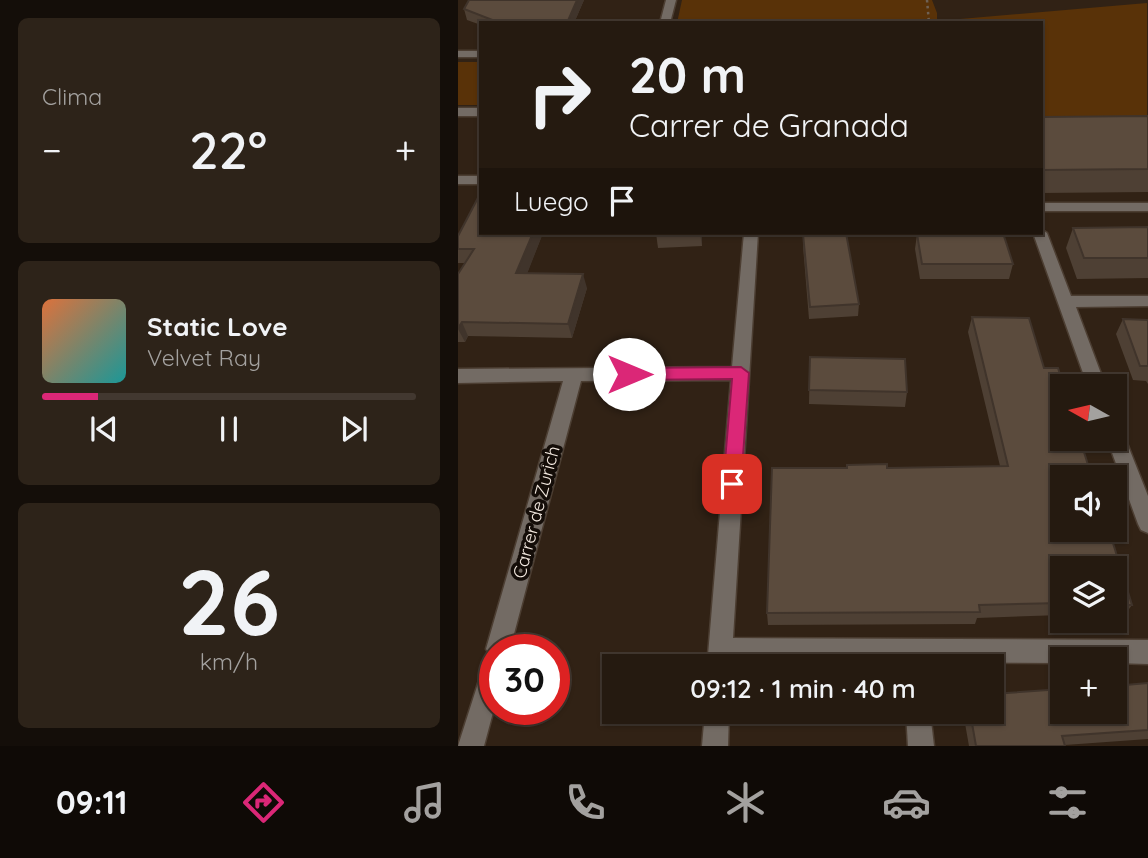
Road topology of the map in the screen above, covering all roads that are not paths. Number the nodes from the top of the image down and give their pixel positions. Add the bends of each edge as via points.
1 (671, 0) edge
2 (666, 21) edge
3 (458, 54) edge
4 (479, 54) edge
5 (479, 111) edge
6 (458, 112) edge
7 (458, 180) edge
8 (479, 180) edge
9 (1043, 207) edge
10 (1148, 207) edge
11 (751, 235) edge
12 (1041, 235) edge
13 (1148, 301) edge
14 (1066, 302) junction
15 (741, 373) junction
16 (1092, 374) edge
17 (574, 375) junction
18 (458, 376) edge
19 (1121, 452) edge
20 (1148, 524) edge
21 (502, 634) edge
22 (1148, 652) edge
23 (720, 654) edge
24 (1004, 657) edge
25 (479, 718) edge
26 (716, 724) edge
27 (919, 724) edge
28 (471, 746) edge
29 (715, 746) edge
30 (921, 746) edge

1 - 2 street
3 - 4 street
5 - 6 street
7 - 8 street
9 - 10 street
11 - 15 street
12 - 14 street
13 - 14 street
14 - 16 street
15 - 17 street
15 - 23 street
17 - 18 street
17 - 21 street, Carrer de Zurich
19 - 20 street
22 - 24 street
25 - 28 street
26 - 29 street
27 - 30 street

